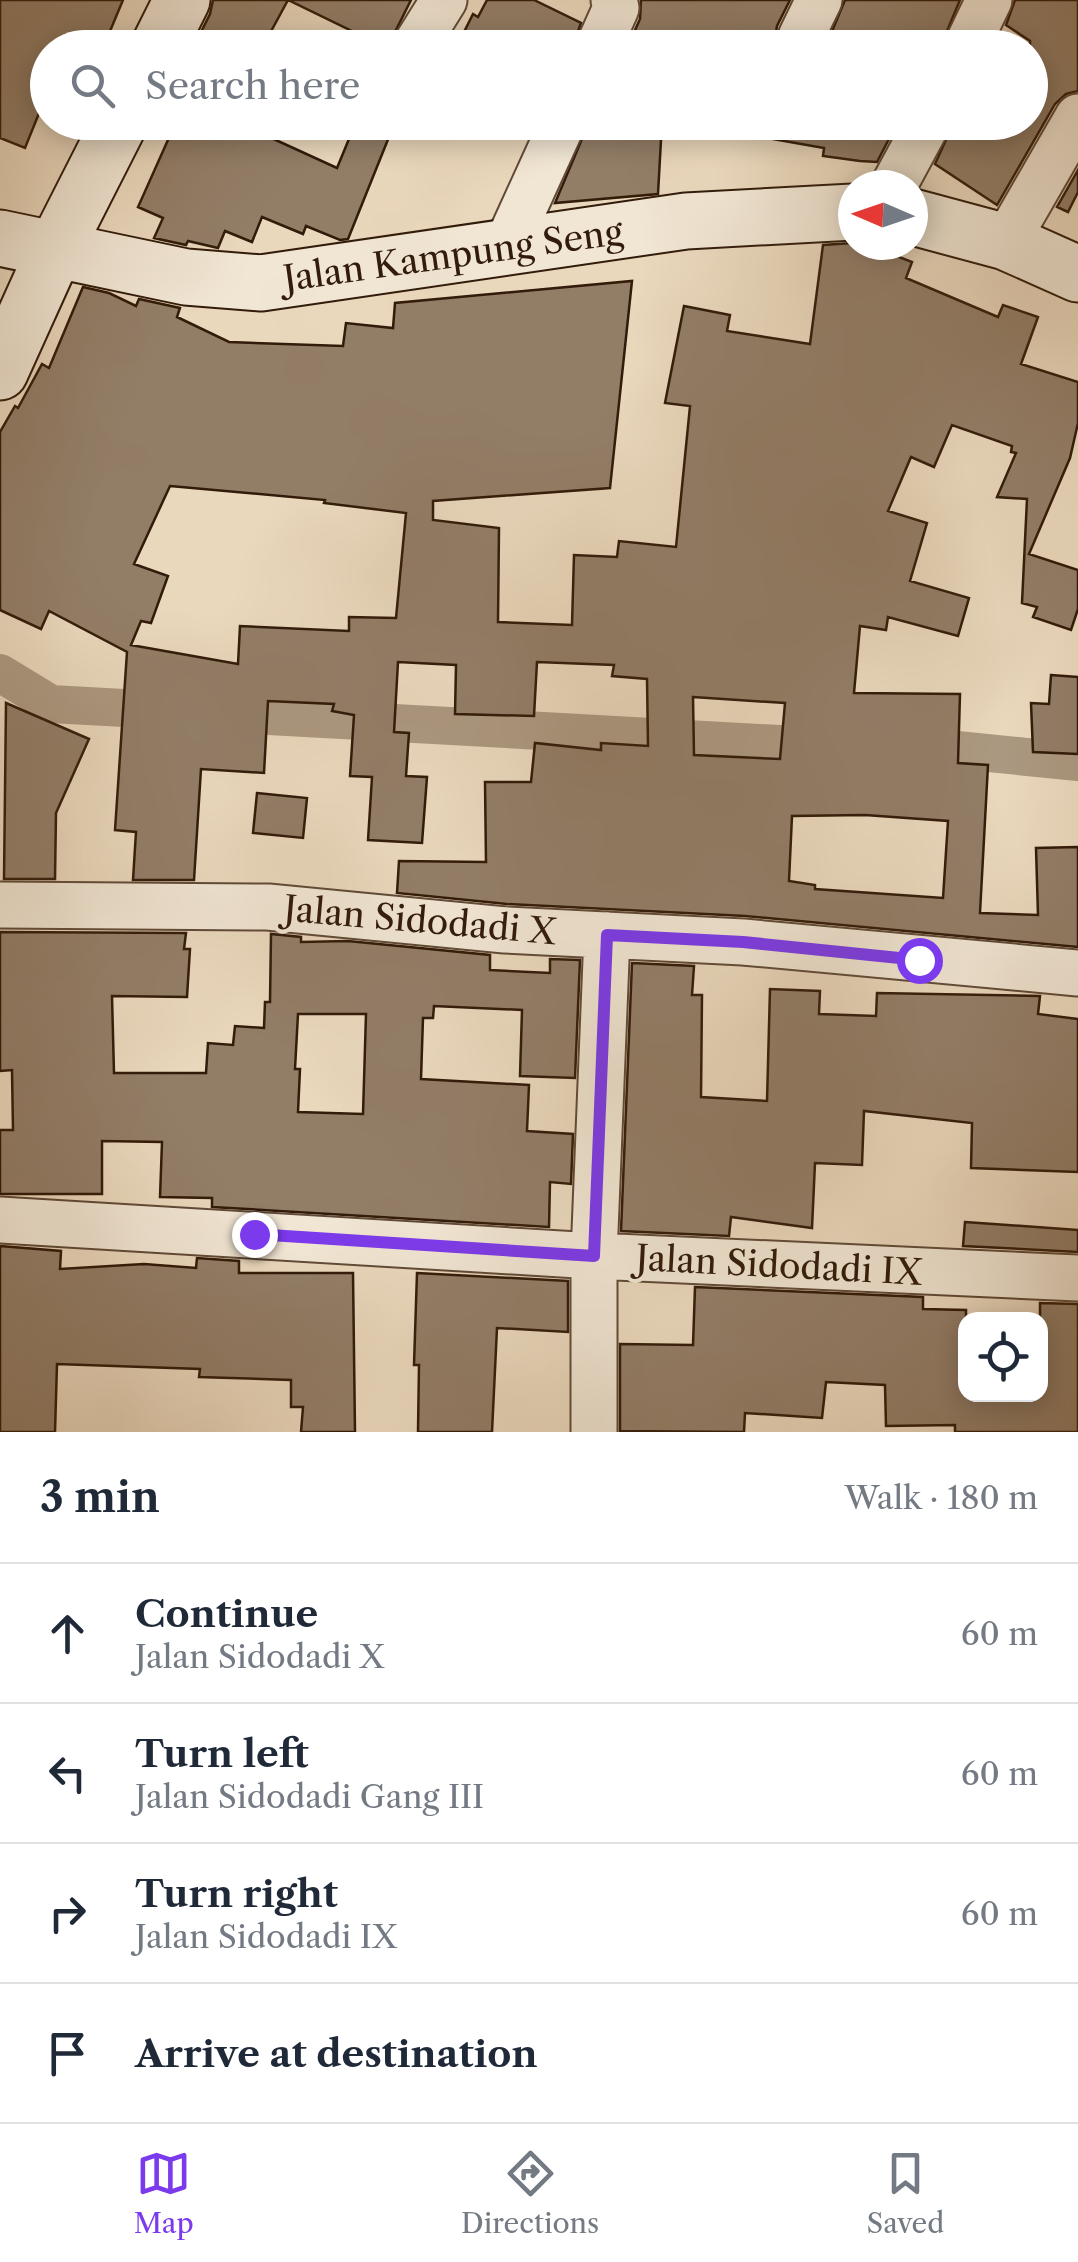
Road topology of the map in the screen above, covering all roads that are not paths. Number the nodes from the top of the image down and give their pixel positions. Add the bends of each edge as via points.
1 (182, 0) edge
2 (444, 0) edge
3 (614, 0) edge
4 (989, 0) edge
5 (167, 30) edge
6 (425, 30) edge
7 (606, 30) edge
8 (975, 30) edge
9 (1078, 118) edge
10 (111, 140) edge
11 (555, 140) edge
12 (918, 140) edge
13 (902, 170) edge
14 (838, 213) edge
15 (928, 221) edge
16 (0, 238) edge
17 (1006, 242) junction
18 (506, 245) junction
19 (56, 248) junction
20 (1078, 274) edge
21 (0, 372) edge
22 (0, 906) edge
23 (607, 935) junction
24 (1078, 973) edge
25 (0, 1220) edge
26 (594, 1256) junction
27 (1078, 1278) edge
28 (594, 1432) edge

1 - 5 street
2 - 6 street
3 - 7 street
4 - 8 street
9 - 17 street
10 - 19 street
11 - 18 street
12 - 13 street
14 - 18 street, Jalan Kampung Seng via 686,221
15 - 17 street
16 - 19 street, Jalan Kampung Seng
17 - 20 street
18 - 19 street, Jalan Kampung Seng via 261,283 186,277
19 - 21 street
22 - 23 street, Jalan Sidodadi X via 268,907
23 - 24 street, Jalan Sidodadi X
23 - 26 street
25 - 26 street, Jalan Sidodadi IX
26 - 27 street, Jalan Sidodadi IX
26 - 28 street

